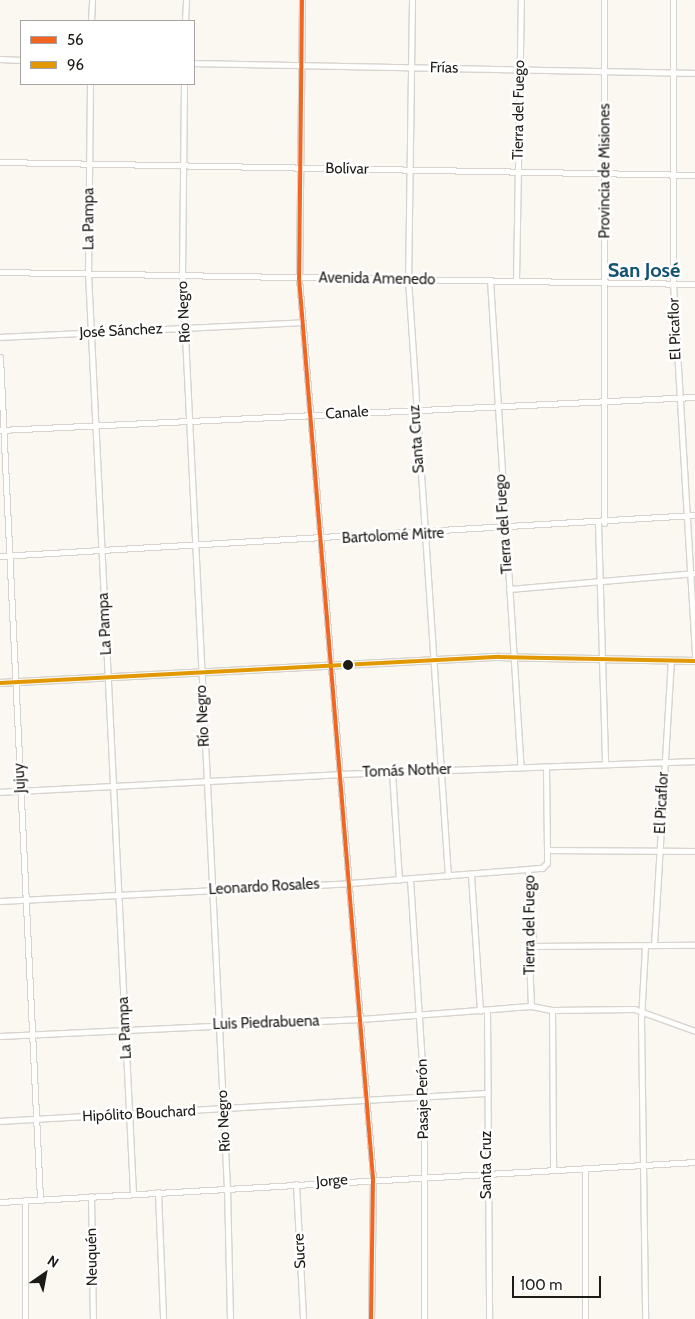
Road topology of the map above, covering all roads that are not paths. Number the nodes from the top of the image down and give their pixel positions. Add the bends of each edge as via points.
1 (92, 0) edge
2 (186, 0) edge
3 (302, 0) edge
4 (412, 0) edge
5 (521, 0) edge
6 (604, 0) edge
7 (673, 0) edge
8 (92, 20) edge
9 (185, 20) edge
10 (0, 60) edge
11 (20, 60) edge
12 (195, 63) edge
13 (301, 66) junction
14 (410, 68) junction
15 (520, 70) junction
16 (605, 72) junction
17 (672, 73) junction
18 (695, 73) edge
19 (90, 85) edge
20 (184, 85) edge
21 (0, 162) edge
22 (89, 163) junction
23 (182, 166) junction
24 (299, 168) junction
25 (409, 170) junction
26 (518, 172) junction
27 (605, 173) junction
28 (673, 175) junction
29 (695, 175) edge
30 (0, 272) edge
31 (88, 273) junction
32 (182, 275) junction
33 (299, 278) junction
34 (408, 279) junction
35 (490, 280) junction
36 (516, 280) junction
37 (604, 281) junction
38 (673, 283) junction
39 (695, 284) edge
40 (302, 322) junction
41 (185, 327) junction
42 (92, 333) junction
43 (0, 337) edge
44 (0, 357) edge
45 (695, 397) edge
46 (678, 398) junction
47 (602, 401) junction
48 (496, 406) junction
49 (414, 408) junction
50 (310, 415) junction
51 (189, 421) junction
52 (97, 425) junction
53 (2, 430) edge
54 (695, 515) edge
55 (684, 516) junction
56 (601, 523) junction
57 (505, 529) junction
58 (424, 534) junction
59 (321, 540) junction
60 (196, 546) junction
61 (102, 551) junction
62 (0, 556) edge
63 (10, 556) junction
64 (692, 574) edge
65 (602, 583) junction
66 (509, 589) junction
67 (514, 657) junction
68 (695, 659) edge
69 (604, 660) junction
70 (432, 661) junction
71 (671, 661) junction
72 (331, 667) junction
73 (201, 674) junction
74 (108, 678) junction
75 (15, 682) junction
76 (0, 683) edge
77 (664, 762) junction
78 (695, 762) edge
79 (605, 764) junction
80 (520, 767) junction
81 (546, 767) junction
82 (440, 770) junction
83 (392, 772) junction
84 (341, 774) junction
85 (206, 781) junction
86 (114, 786) junction
87 (21, 791) junction
88 (0, 792) edge
89 (547, 850) junction
90 (660, 850) junction
91 (695, 851) edge
92 (528, 870) junction
93 (471, 874) junction
94 (448, 876) junction
95 (410, 879) junction
96 (399, 880) junction
97 (350, 883) junction
98 (211, 890) junction
99 (120, 894) junction
100 (26, 900) junction
101 (0, 901) edge
102 (654, 945) junction
103 (695, 945) edge
104 (532, 946) junction
105 (645, 946) junction
106 (531, 1006) junction
107 (552, 1010) junction
108 (480, 1011) junction
109 (488, 1011) junction
110 (643, 1011) junction
111 (421, 1015) junction
112 (361, 1020) junction
113 (219, 1025) junction
114 (125, 1030) junction
115 (695, 1031) edge
116 (33, 1034) junction
117 (0, 1036) edge
118 (487, 1093) junction
119 (424, 1098) junction
120 (367, 1102) junction
121 (224, 1110) junction
122 (130, 1115) junction
123 (38, 1120) junction
124 (0, 1121) edge
125 (695, 1162) edge
126 (643, 1164) junction
127 (585, 1168) junction
128 (553, 1169) junction
129 (487, 1173) junction
130 (424, 1176) junction
131 (373, 1178) junction
132 (296, 1184) junction
133 (227, 1187) junction
134 (158, 1192) junction
135 (133, 1194) junction
136 (90, 1196) junction
137 (40, 1199) junction
138 (26, 1200) junction
139 (0, 1202) edge
140 (26, 1319) edge
141 (94, 1319) edge
142 (163, 1319) edge
143 (230, 1319) edge
144 (303, 1319) edge
145 (371, 1319) edge
146 (424, 1319) edge
147 (489, 1319) edge
148 (585, 1319) edge
149 (645, 1319) edge

1 - 8 street
2 - 9 street
3 - 13 street
4 - 14 street, Santa Cruz
5 - 15 street, Tierra del Fuego
6 - 16 street, Provincia de Misiones
7 - 17 street, El Picaflor
10 - 11 street
12 - 13 street, Frías
13 - 14 street, Frías
13 - 24 street
14 - 15 street, Frías
14 - 25 street, Santa Cruz
15 - 16 street, Frías
15 - 26 street, Tierra del Fuego
16 - 17 street, Frías
16 - 27 street, Provincia de Misiones
17 - 18 street, Frías
17 - 28 street, El Picaflor
19 - 22 street, La Pampa
20 - 23 street, Río Negro
21 - 22 street, Bolívar
22 - 23 street, Bolívar
22 - 31 street, La Pampa
23 - 24 street, Bolívar
23 - 32 street, Río Negro
24 - 25 street, Bolívar
24 - 33 street
25 - 26 street, Bolívar
25 - 34 street, Santa Cruz
26 - 27 street, Bolívar
26 - 36 street, Tierra del Fuego
27 - 28 street, Bolívar
27 - 37 street, Provincia de Misiones
28 - 29 street, Bolívar
28 - 38 street, El Picaflor
30 - 31 street, Avenida Amenedo
31 - 32 street, Avenida Amenedo
31 - 42 street, La Pampa
32 - 33 street, Avenida Amenedo
32 - 41 street, Río Negro
33 - 34 street, Avenida Amenedo
33 - 40 street
34 - 35 street, Avenida Amenedo
34 - 49 street, Santa Cruz
35 - 36 street, Avenida Amenedo
35 - 48 street, Tierra del Fuego
36 - 37 street, Avenida Amenedo
37 - 38 street, Avenida Amenedo
37 - 47 street, Provincia de Misiones
38 - 39 street, Avenida Amenedo
38 - 46 street, El Picaflor
40 - 41 street, José Sánchez
40 - 50 street
41 - 42 street, José Sánchez
41 - 51 street, Río Negro
42 - 43 street, José Sánchez
42 - 52 street, La Pampa
44 - 53 street, Jujuy
45 - 46 street, Canale
46 - 47 street, Canale
46 - 55 street, El Picaflor
47 - 48 street, Canale
47 - 56 street, Provincia de Misiones
48 - 49 street, Canale
48 - 57 street, Tierra del Fuego
49 - 50 street, Canale
49 - 58 street, Santa Cruz
50 - 51 street, Canale
50 - 59 street
51 - 52 street, Canale
51 - 60 street, Río Negro
52 - 53 street, Canale
52 - 61 street, La Pampa
53 - 63 street, Jujuy
54 - 55 street, Bartolomé Mitre
55 - 56 street, Bartolomé Mitre
55 - 64 street, El Picaflor
56 - 57 street, Bartolomé Mitre
56 - 65 street, Provincia de Misiones
57 - 58 street, Bartolomé Mitre
57 - 66 street, Tierra del Fuego
58 - 59 street, Bartolomé Mitre
58 - 70 street, Santa Cruz
59 - 60 street, Bartolomé Mitre
59 - 72 street
60 - 61 street, Bartolomé Mitre
60 - 73 street, Río Negro
61 - 63 street, Bartolomé Mitre
61 - 74 street, La Pampa
62 - 63 street, Bartolomé Mitre
63 - 75 street, Jujuy
64 - 65 street
64 - 68 street, El Picaflor
65 - 66 street
65 - 69 street, Provincia de Misiones
66 - 67 street, Tierra del Fuego
67 - 69 street
67 - 70 street
67 - 80 street, Tierra del Fuego
68 - 71 street
69 - 71 street
69 - 79 street, Provincia de Misiones
70 - 72 street
70 - 82 street, Santa Cruz
71 - 77 street, El Picaflor
72 - 73 street
72 - 84 street
73 - 74 street
73 - 85 street, Río Negro
74 - 75 street
74 - 86 street, La Pampa
75 - 76 street
75 - 87 street, Jujuy
77 - 78 street, Tomás Nother
77 - 79 street, Tomás Nother
77 - 90 street, El Picaflor
79 - 81 street, Tomás Nother
80 - 81 street, Tomás Nother
80 - 82 street, Tomás Nother
81 - 89 street, Tierra del Fuego
82 - 83 street, Tomás Nother
82 - 94 street, Santa Cruz
83 - 84 street, Tomás Nother
83 - 96 street
84 - 85 street, Tomás Nother
84 - 97 street
85 - 86 street, Tomás Nother
85 - 98 street, Río Negro
86 - 87 street, Tomás Nother
86 - 99 street, La Pampa
87 - 88 street, Tomás Nother
87 - 100 street, Jujuy
89 - 90 street
89 - 92 street, Tierra del Fuego via 546,866
90 - 91 street
90 - 102 street, El Picaflor
92 - 93 street, Leonardo Rosales
92 - 104 street, Tierra del Fuego
93 - 94 street, Leonardo Rosales
93 - 108 street
94 - 95 street, Leonardo Rosales
95 - 96 street, Leonardo Rosales
95 - 111 street, Pasaje Perón
96 - 97 street, Leonardo Rosales
97 - 98 street, Leonardo Rosales
97 - 112 street
98 - 99 street, Leonardo Rosales
98 - 113 street, Río Negro
99 - 100 street, Leonardo Rosales
99 - 114 street, La Pampa
100 - 101 street, Leonardo Rosales
100 - 116 street, Jujuy
102 - 103 street
102 - 105 street
104 - 105 street
104 - 106 street, Tierra del Fuego via 529,958
105 - 110 street
106 - 107 street
106 - 109 street, Luis Piedrabuena
107 - 110 street
107 - 128 street
108 - 109 street, Luis Piedrabuena
108 - 111 street, Luis Piedrabuena
109 - 118 street, Santa Cruz
110 - 115 street
110 - 126 street
111 - 112 street, Luis Piedrabuena
111 - 119 street, Pasaje Perón
112 - 113 street, Luis Piedrabuena
112 - 120 street
113 - 114 street, Luis Piedrabuena
113 - 121 street, Río Negro
114 - 116 street, Luis Piedrabuena
114 - 122 street, La Pampa
116 - 117 street, Luis Piedrabuena
116 - 123 street, Jujuy
118 - 119 street, Hipólito Bouchard
118 - 129 street, Santa Cruz
119 - 120 street, Hipólito Bouchard
119 - 130 street, Pasaje Perón
120 - 121 street, Hipólito Bouchard
120 - 131 street
121 - 122 street, Hipólito Bouchard
121 - 133 street, Río Negro
122 - 123 street, Hipólito Bouchard
122 - 135 street, La Pampa
123 - 124 street, Hipólito Bouchard
123 - 137 street, Jujuy
125 - 126 street, Jorge
126 - 127 street, Jorge
126 - 149 street
127 - 128 street, Jorge
127 - 148 street
128 - 129 street, Jorge
129 - 130 street, Jorge
129 - 147 street, Santa Cruz
130 - 131 street, Jorge
130 - 146 street, Pasaje Perón
131 - 132 street, Jorge
131 - 145 street
132 - 133 street, Jorge
132 - 144 street, Sucre
133 - 134 street, Jorge
133 - 143 street, Río Negro
134 - 135 street, Jorge
134 - 142 street
135 - 136 street, Jorge
136 - 137 street, Jorge
136 - 141 street, Neuquén
137 - 138 street, Jorge
138 - 139 street, Jorge
138 - 140 street

